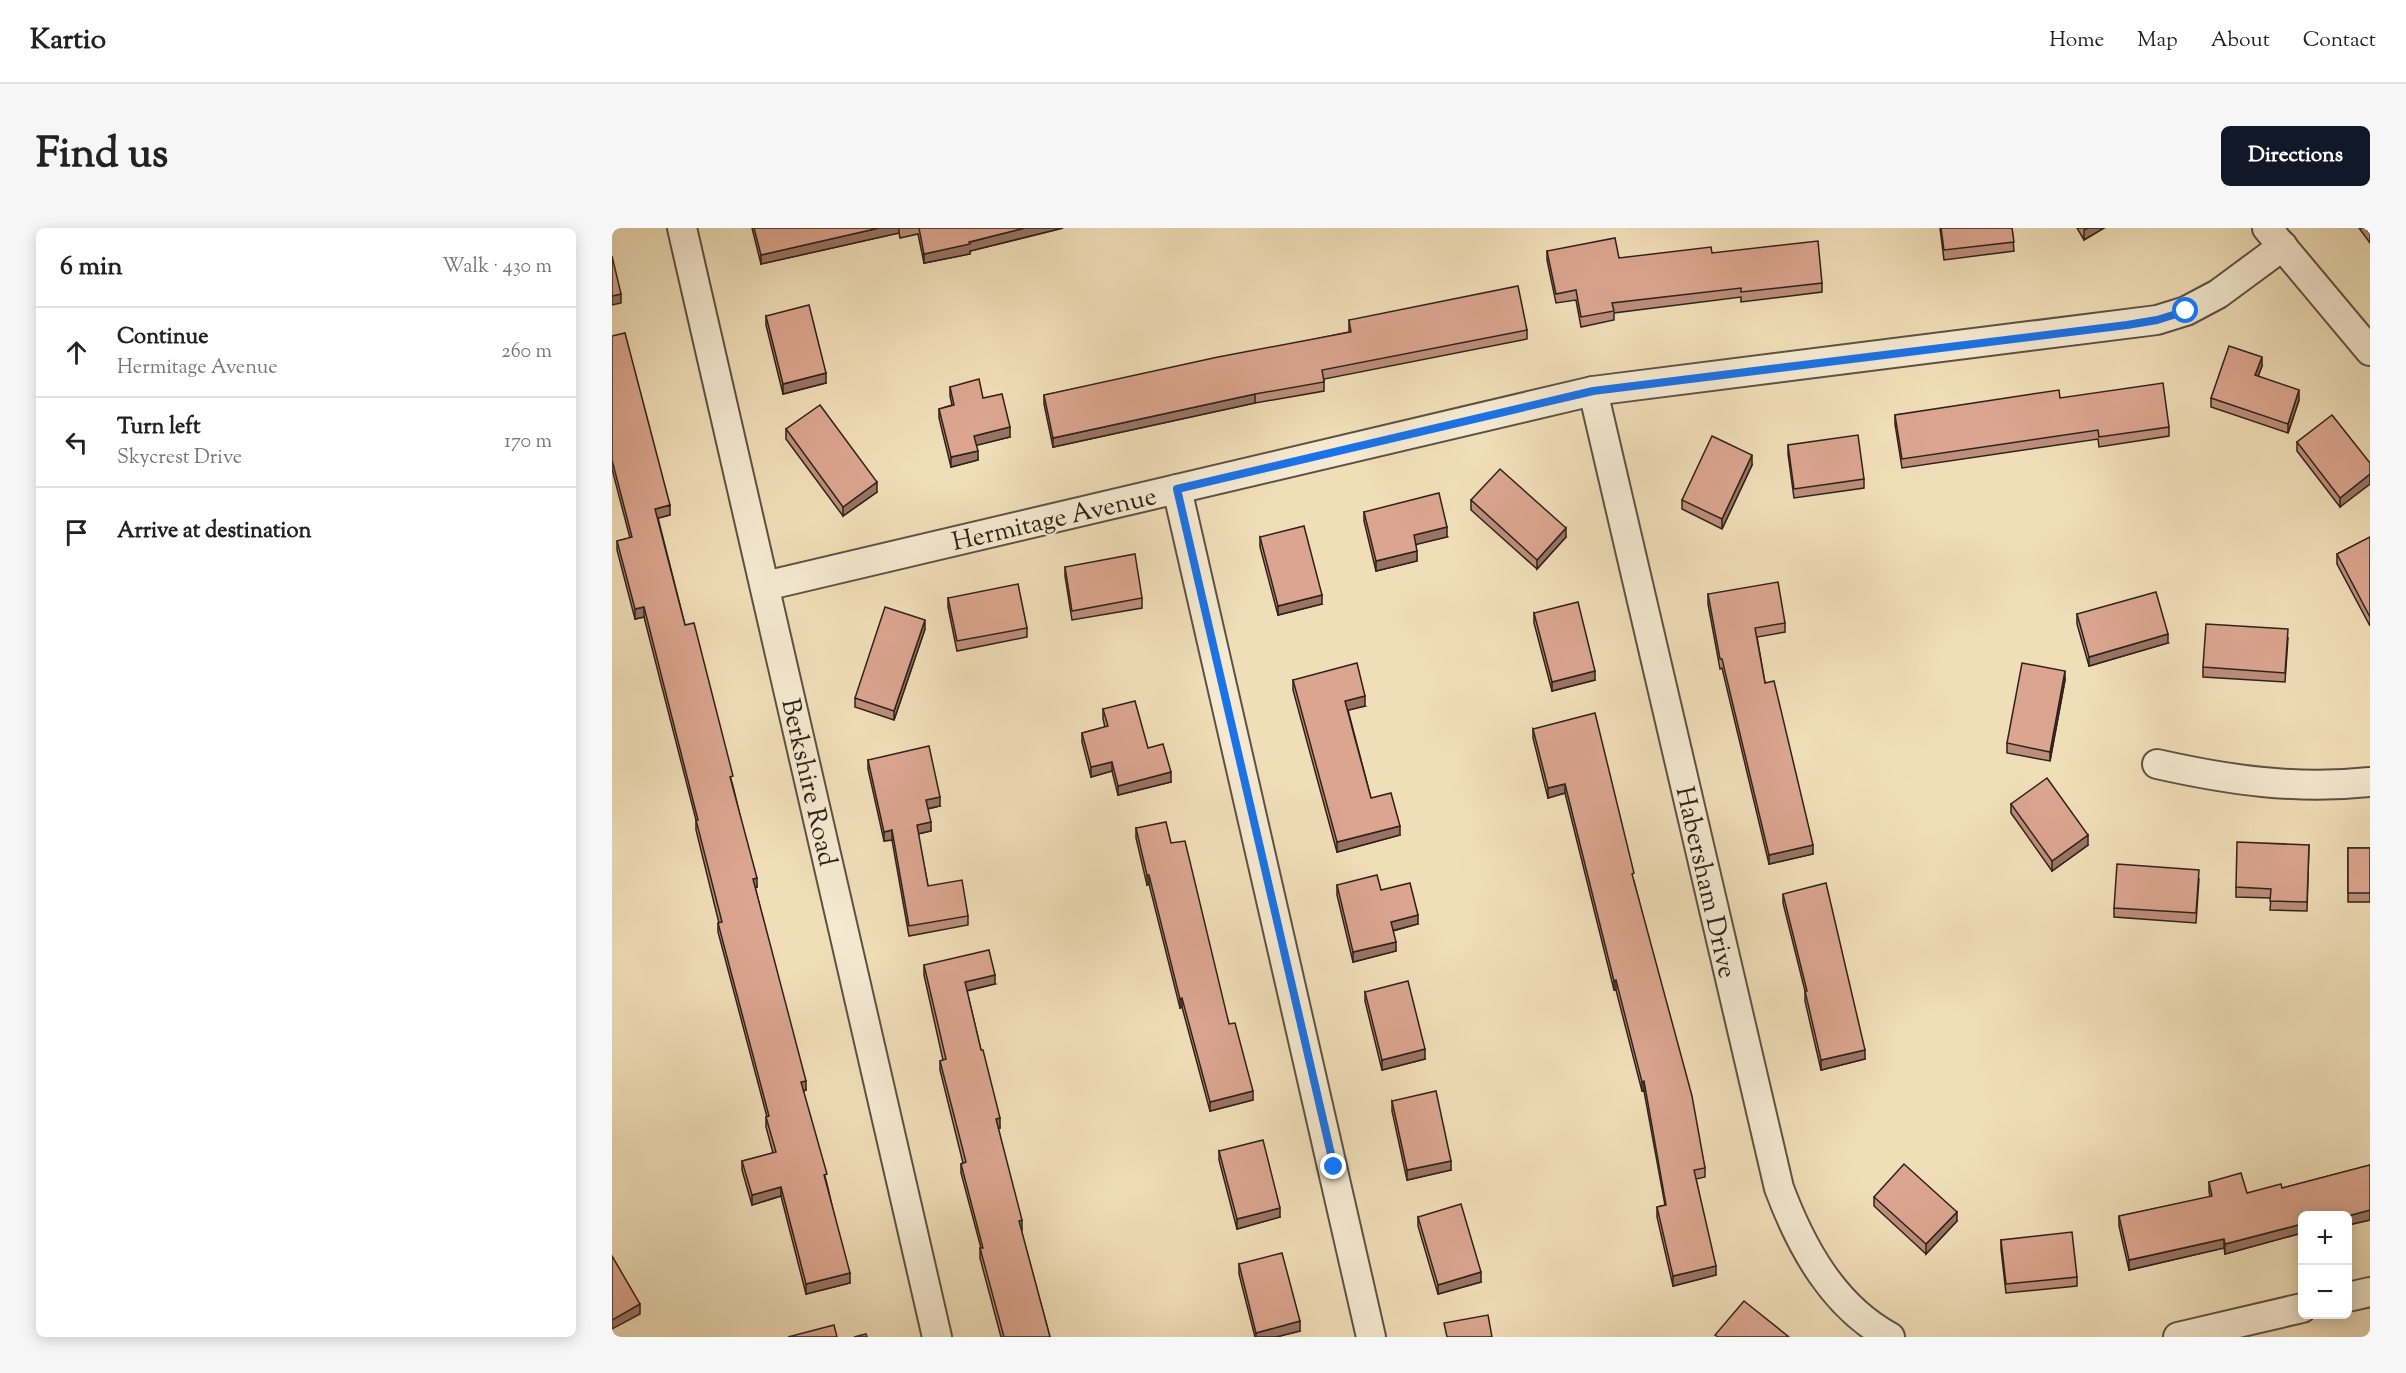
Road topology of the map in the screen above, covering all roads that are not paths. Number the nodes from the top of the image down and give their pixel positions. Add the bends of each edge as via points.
1 (682, 228) edge
2 (2275, 237) edge
3 (2370, 351) edge
4 (1593, 391) junction
5 (1177, 489) junction
6 (765, 586) junction
7 (2157, 764) dead end
8 (2370, 782) edge
9 (2370, 1292) edge
10 (2352, 1296) edge
11 (2298, 1309) edge
12 (2216, 1333) edge
13 (937, 1337) edge
14 (1371, 1337) edge
15 (1890, 1337) edge
16 (2178, 1337) edge

1 - 6 street, Berkshire Road
2 - 3 street
2 - 4 street, Hermitage Avenue via 2218,294 2186,311 2157,320
4 - 5 street, Hermitage Avenue
4 - 15 street, Habersham Drive via 1779,1188 1808,1255 1830,1285 1855,1311
5 - 6 street, Hermitage Avenue
5 - 14 street
6 - 13 street, Berkshire Road
7 - 8 street via 2216,778 2277,785
9 - 10 street
11 - 12 street
12 - 16 street

